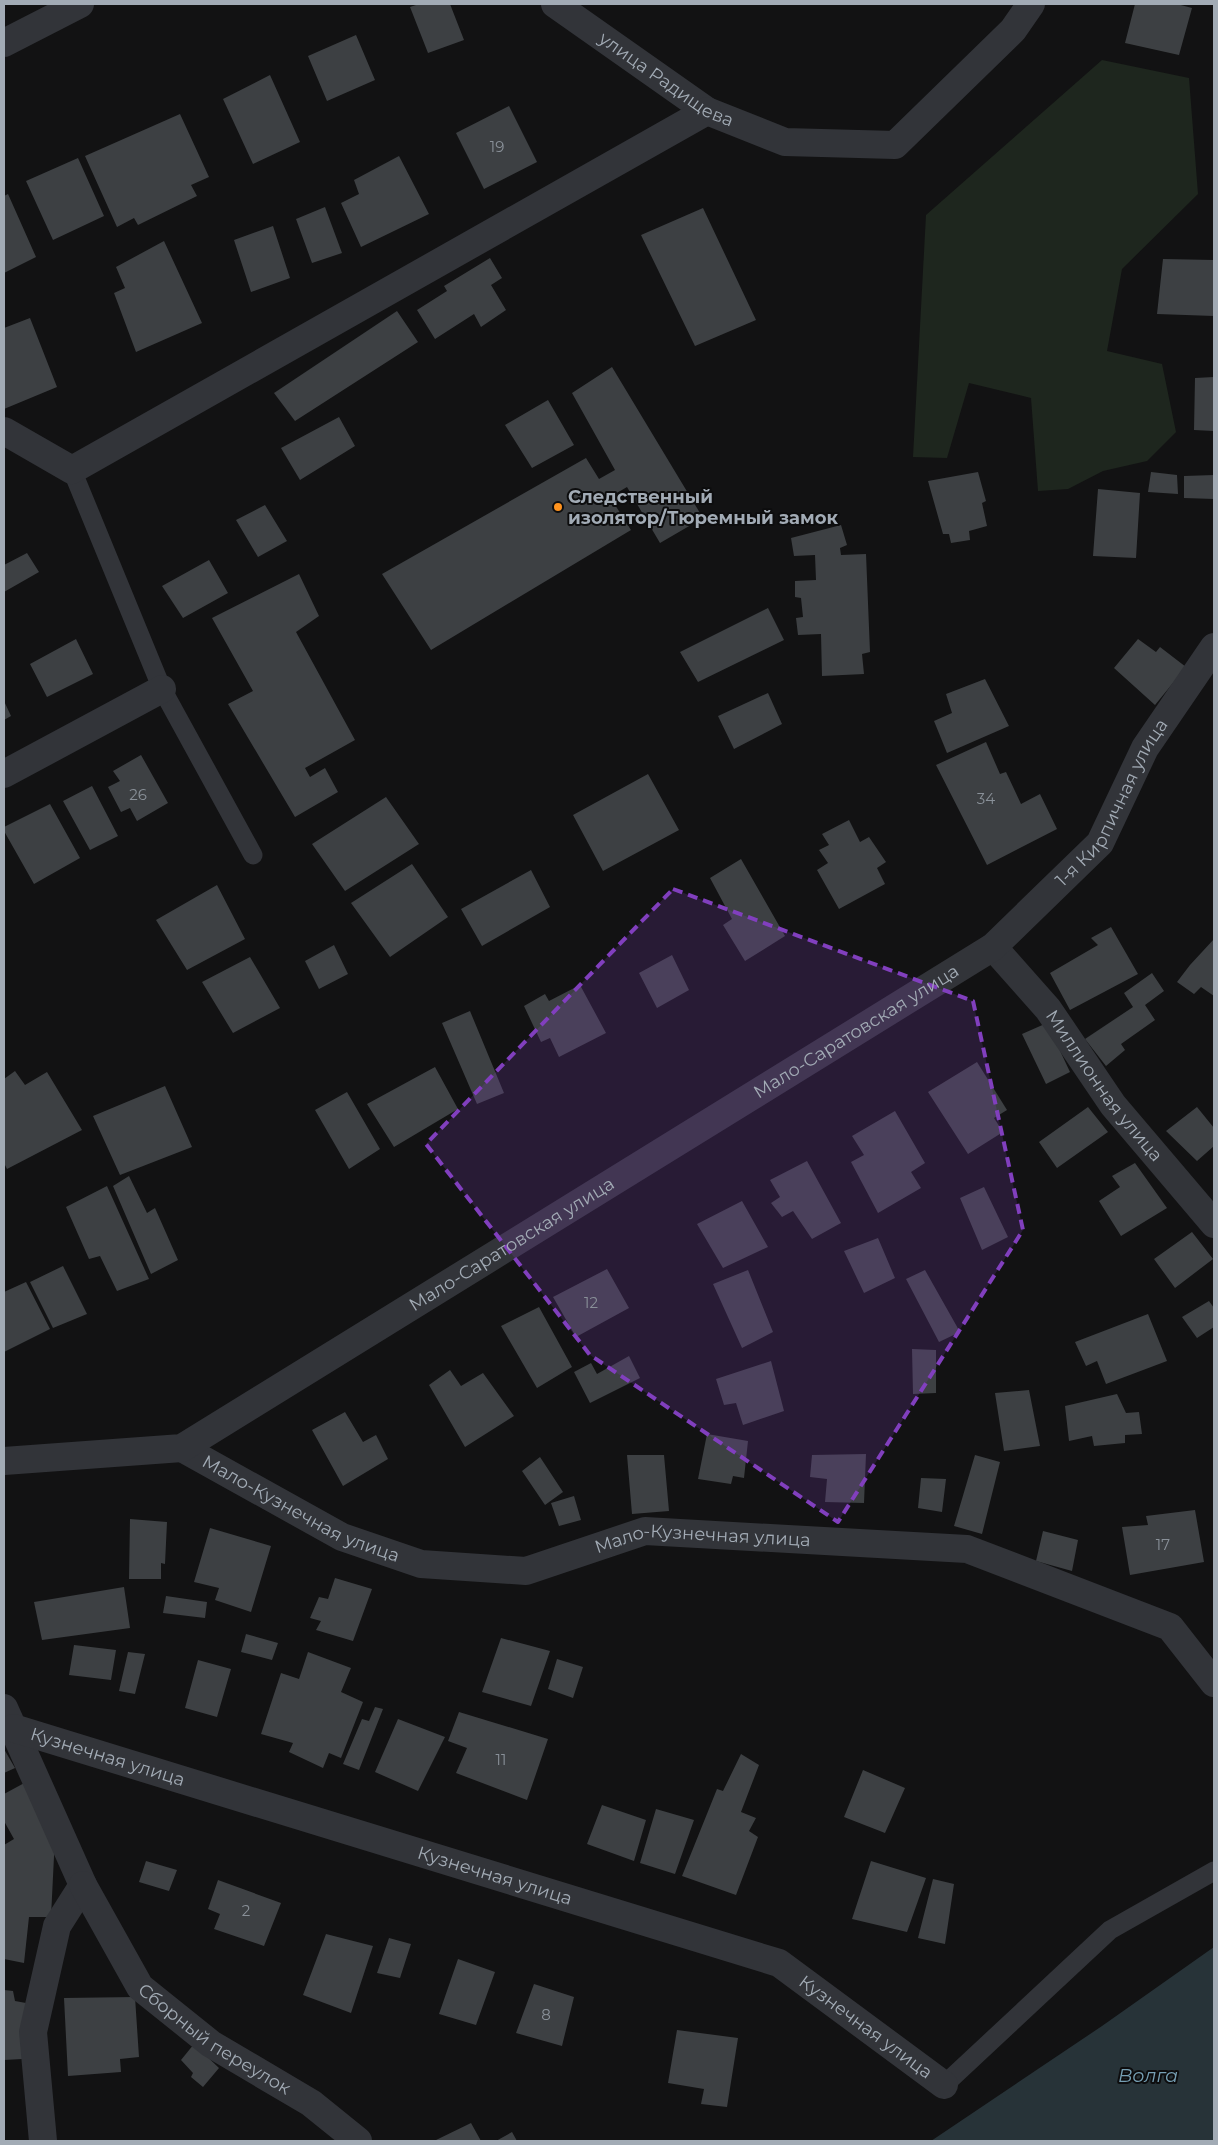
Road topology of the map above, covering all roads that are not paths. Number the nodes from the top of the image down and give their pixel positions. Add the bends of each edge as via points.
1 (80, 4) edge
2 (555, 4) edge
3 (1032, 4) edge
4 (4, 43) edge
5 (707, 111) junction
6 (4, 431) edge
7 (72, 470) junction
8 (1214, 646) edge
9 (162, 688) junction
10 (4, 774) edge
11 (253, 854) dead end
12 (993, 946) junction
13 (1214, 1224) edge
14 (182, 1448) junction
15 (4, 1461) edge
16 (1214, 1683) edge
17 (8, 1718) edge
18 (1214, 1871) edge
19 (83, 1885) junction
20 (944, 2085) joint
21 (43, 2141) edge
22 (358, 2141) edge

1 - 4 street
2 - 5 street, улица Радищева
3 - 5 street, улица Радищева via 1014,30 895,145 785,142
5 - 7 street
6 - 7 street
7 - 9 lane
8 - 12 street, 1-я Кирпичная улица via 1145,748 1100,842
9 - 10 street
9 - 11 lane
12 - 13 street, Миллионная улица via 1048,1009 1113,1105
12 - 14 street, Мало-Саратовская улица
14 - 15 street, Мало-Саратовская улица
14 - 16 street, Мало-Кузнечная улица via 342,1537 421,1564 526,1571 646,1531 966,1549 1170,1627
17 - 19 street, Сборный переулок
17 - 20 street, Кузнечная улица via 779,1963
18 - 20 lane via 1110,1930
19 - 21 street via 57,1926 33,2032
19 - 22 street, Сборный переулок via 140,1987 210,2044 311,2103

